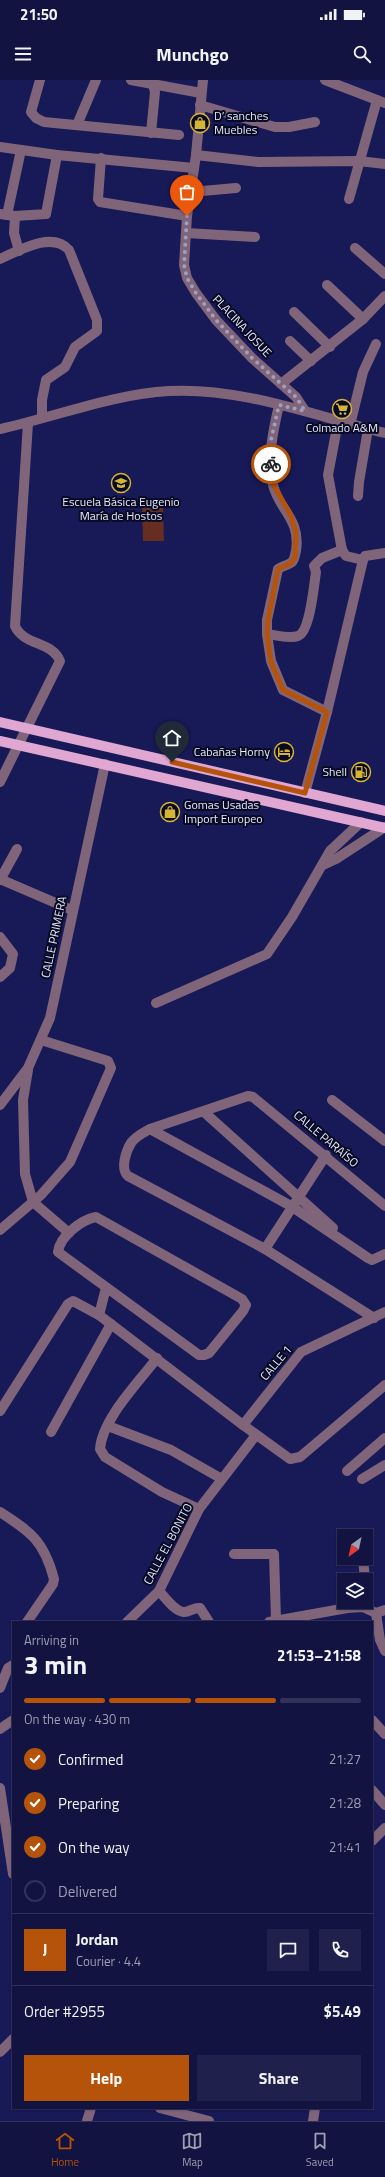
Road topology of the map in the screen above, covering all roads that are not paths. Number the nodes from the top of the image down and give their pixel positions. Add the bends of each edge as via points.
1 (40, 80) edge
2 (96, 80) edge
3 (131, 80) edge
4 (203, 80) edge
5 (326, 80) edge
6 (153, 83) edge
7 (201, 93) junction
8 (381, 102) edge
9 (200, 105) junction
10 (315, 122) dead end
11 (77, 125) junction
12 (151, 133) junction
13 (179, 135) dead end
14 (0, 147) edge
15 (20, 150) junction
16 (57, 155) junction
17 (196, 155) junction
18 (100, 158) junction
19 (359, 161) junction
20 (385, 164) edge
21 (194, 168) junction
22 (236, 188) dead end
23 (190, 192) junction
24 (349, 199) dead end
25 (7, 215) edge
26 (187, 216) junction
27 (186, 233) junction
28 (254, 237) dead end
29 (355, 248) dead end
30 (19, 251) junction
31 (0, 259) edge
32 (385, 274) edge
33 (328, 285) dead end
34 (385, 296) edge
35 (294, 312) dead end
36 (364, 319) junction
37 (290, 341) dead end
38 (376, 344) dead end
39 (330, 347) junction
40 (311, 361) junction
41 (281, 384) junction
42 (279, 405) junction
43 (305, 411) junction
44 (42, 418) junction
45 (338, 422) junction
46 (28, 423) junction
47 (350, 425) junction
48 (0, 429) edge
49 (368, 429) junction
50 (385, 433) edge
51 (358, 496) dead end
52 (342, 550) junction
53 (385, 553) edge
54 (363, 560) junction
55 (267, 634) junction
56 (327, 712) junction
57 (0, 722) edge
58 (26, 727) junction
59 (0, 741) edge
60 (20, 745) junction
61 (105, 764) junction
62 (0, 782) edge
63 (305, 793) junction
64 (385, 811) edge
65 (361, 822) junction
66 (385, 828) edge
67 (17, 849) dead end
68 (323, 865) junction
69 (0, 879) edge
70 (72, 910) junction
71 (0, 937) edge
72 (0, 976) edge
73 (156, 1003) dead end
74 (41, 1040) junction
75 (28, 1068) junction
76 (332, 1100) dead end
77 (0, 1105) edge
78 (204, 1112) junction
79 (150, 1129) junction
80 (385, 1141) edge
81 (326, 1155) junction
82 (298, 1196) junction
83 (33, 1202) junction
84 (291, 1206) junction
85 (385, 1206) edge
86 (0, 1230) edge
87 (69, 1233) junction
88 (350, 1244) junction
89 (265, 1249) junction
90 (385, 1254) edge
91 (106, 1288) junction
92 (385, 1312) edge
93 (99, 1315) junction
94 (374, 1318) junction
95 (111, 1324) junction
96 (157, 1358) junction
97 (385, 1384) edge
98 (0, 1411) edge
99 (243, 1425) junction
100 (108, 1426) junction
101 (51, 1432) dead end
102 (256, 1435) junction
103 (385, 1438) edge
104 (385, 1465) edge
105 (348, 1471) dead end
106 (222, 1479) junction
107 (362, 1479) dead end
108 (199, 1509) junction
109 (0, 1512) edge
110 (234, 1554) dead end
111 (159, 1591) junction
112 (373, 1601) edge
113 (377, 1611) edge
114 (28, 1621) edge
115 (128, 1621) edge
116 (208, 1621) edge
117 (272, 1621) edge
118 (376, 1642) edge
119 (385, 1651) edge
120 (12, 1666) edge
121 (0, 1688) edge
122 (12, 1721) edge
123 (373, 1721) edge
124 (0, 1730) edge
125 (385, 1734) edge
126 (0, 1788) edge
127 (373, 1791) edge
128 (385, 1805) edge
129 (12, 1814) edge
130 (5, 1821) junction
131 (384, 1830) edge
132 (373, 1840) edge
133 (12, 1867) edge
134 (12, 2040) edge
135 (0, 2052) edge
136 (91, 2109) edge
137 (164, 2109) edge
138 (315, 2109) edge
139 (88, 2121) edge
140 (209, 2121) edge
141 (313, 2121) edge

1 - 11 street via 31,112 44,122
2 - 11 street
3 - 6 street
4 - 7 street, PLACINA JOSUE
5 - 8 street
6 - 7 street
6 - 12 street via 155,92
7 - 9 street, PLACINA JOSUE
8 - 19 street
9 - 10 street via 275,127
9 - 17 street, PLACINA JOSUE
11 - 12 street
12 - 13 street
14 - 15 street
15 - 16 street
15 - 25 street
16 - 18 street
16 - 25 street via 48,212 44,216
17 - 19 street via 258,162
17 - 21 street, PLACINA JOSUE
18 - 21 street
18 - 26 street via 98,199 104,204
19 - 20 street
19 - 24 street
21 - 23 street, PLACINA JOSUE
22 - 23 street
23 - 26 street, PLACINA JOSUE
25 - 30 street
26 - 27 street, PLACINA JOSUE
27 - 28 street
27 - 41 street, PLACINA JOSUE via 184,265 187,278 196,293 221,326
29 - 32 street
30 - 31 street
30 - 44 street via 52,241 65,245 70,250 99,326 75,347 65,367 46,380
33 - 36 street
34 - 36 street
35 - 39 street
36 - 39 street
37 - 40 street
38 - 47 street via 363,372
39 - 40 street
40 - 41 street
41 - 43 street, PLACINA JOSUE via 296,397
42 - 43 street
42 - 44 street via 193,390 167,391 129,397
42 - 55 street via 271,440 274,486 291,516 297,545 291,563 278,569 269,604
43 - 45 street
44 - 46 street
45 - 47 street
45 - 52 street via 328,475
46 - 48 street
46 - 58 street via 15,626 23,637 50,648 57,654 60,662
47 - 49 street
49 - 50 street
49 - 51 street
52 - 54 street via 346,556
52 - 55 street via 322,558 314,566 316,572 307,623 302,633 297,637
53 - 54 street via 365,556
54 - 56 street
55 - 56 street via 271,662 283,690
56 - 63 street
57 - 58 main road
58 - 60 street
58 - 63 main road
59 - 60 main road
60 - 61 main road
60 - 62 street
61 - 65 main road
61 - 70 street, CALLE PRIMERA
63 - 64 main road
65 - 66 main road
65 - 68 street via 330,851
66 - 68 street
67 - 69 street
68 - 73 street via 267,954
69 - 70 street
70 - 74 street, CALLE PRIMERA via 50,1018
71 - 72 street via 13,954 10,968
74 - 75 street, CALLE PRIMERA
74 - 83 street via 108,1061 111,1068 70,1162 59,1177
75 - 77 street, CALLE PRIMERA
75 - 83 street via 22,1100 22,1141 25,1174
76 - 80 street
78 - 79 street
78 - 81 street, CALLE PARAÍSO via 248,1096 258,1100
78 - 82 street
79 - 84 street
79 - 89 street via 131,1143 124,1172
81 - 82 street
81 - 85 street, CALLE PARAÍSO
82 - 84 street
82 - 88 street
83 - 86 street
83 - 87 street
84 - 88 street
84 - 89 street
87 - 91 street via 59,1245 58,1252
87 - 91 street via 88,1219 96,1217 242,1299 246,1305 209,1353 199,1355
88 - 90 street via 372,1260
89 - 94 street
91 - 93 street
92 - 94 street, CALLE 1
93 - 95 street
93 - 98 street via 73,1301 68,1304
94 - 99 street, CALLE 1 via 301,1352
95 - 96 street
95 - 101 street
96 - 99 street
96 - 100 street
97 - 102 street via 295,1459 290,1459
99 - 102 street
100 - 106 street via 171,1450
100 - 108 street via 100,1442 100,1449 105,1457 162,1492
102 - 106 street, CALLE EL BONITO
103 - 105 street
104 - 107 street
106 - 108 street, CALLE EL BONITO
108 - 111 street, CALLE EL BONITO
109 - 114 street via 22,1526 40,1543 54,1579
110 - 117 street via 274,1554
111 - 115 street, CALLE EL BONITO
111 - 116 street via 180,1611 200,1608
112 - 113 street
113 - 117 street via 347,1608
113 - 118 street
118 - 119 street
120 - 121 street via 8,1668
122 - 124 street
123 - 125 street
126 - 130 street
127 - 128 street
129 - 130 street
130 - 133 street
131 - 132 street
134 - 135 street
136 - 139 street
137 - 140 street
138 - 141 street

